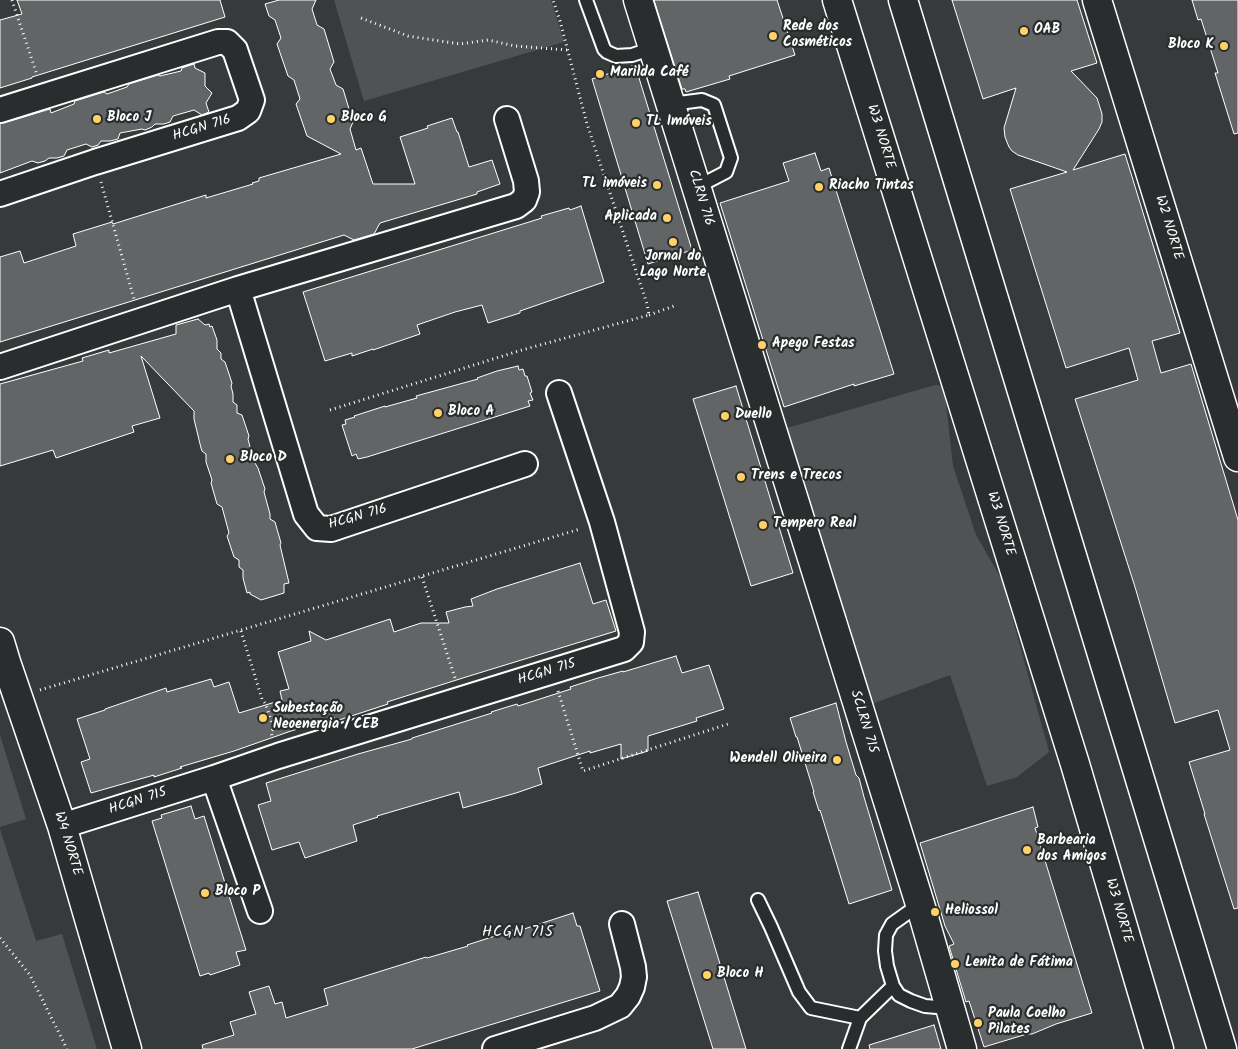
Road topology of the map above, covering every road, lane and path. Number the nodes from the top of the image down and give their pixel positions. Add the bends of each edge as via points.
1 (12, 0) edge
2 (553, 0) edge
3 (586, 0) edge
4 (638, 0) edge
5 (837, 0) edge
6 (903, 0) edge
7 (1097, 0) edge
8 (361, 18) dead end
9 (653, 48) junction
10 (567, 50) junction
11 (44, 96) junction
12 (670, 104) junction
13 (0, 110) edge
14 (507, 119) dead end
15 (95, 162) junction
16 (696, 187) junction
17 (0, 194) edge
18 (238, 290) junction
19 (674, 306) dead end
20 (649, 314) junction
21 (141, 321) junction
22 (0, 367) edge
23 (559, 393) dead end
24 (762, 395) joint
25 (330, 410) dead end
26 (1238, 457) edge
27 (525, 464) dead end
28 (602, 522) junction
29 (422, 576) junction
30 (241, 631) junction
31 (2, 656) edge
32 (557, 688) dead end
33 (18, 697) junction
34 (462, 699) junction
35 (728, 724) dead end
36 (278, 756) junction
37 (214, 778) junction
38 (62, 826) junction
39 (758, 900) dead end
40 (920, 904) junction
41 (260, 910) dead end
42 (622, 924) dead end
43 (0, 938) edge
44 (893, 986) junction
45 (950, 1006) junction
46 (860, 1018) junction
47 (68, 1049) edge
48 (127, 1049) edge
49 (495, 1049) edge
50 (849, 1049) edge
51 (962, 1049) edge
52 (1159, 1049) edge
53 (1222, 1049) edge

1 - 11 path
2 - 10 path
3 - 9 lane via 607,52 616,56 632,55
4 - 9 main road, CLRN 716
5 - 52 main road, W3 NORTE via 1072,755
6 - 53 main road
7 - 26 main road, W2 NORTE
8 - 10 path via 408,36 460,44 488,40 515,46
9 - 12 main road, CLRN 716
10 - 20 path via 587,124
11 - 13 street, HCGN 716
11 - 15 street, HCGN 716 via 218,42 227,42 236,50 252,100 248,111 238,118
12 - 16 main road, CLRN 716
12 - 16 lane via 702,100 714,106 731,158 726,172
14 - 18 street via 526,181 524,200 516,206
15 - 17 street, HCGN 716
15 - 21 path
16 - 24 main road, CLRN 716
18 - 21 street
18 - 27 street, HCGN 716 via 306,514 317,528 331,529
19 - 20 path
20 - 25 path
21 - 22 street
23 - 28 street, HCGN 715
24 - 40 main road, SCLRN 715
28 - 29 path
28 - 34 street, HCGN 715 via 632,632 631,642 624,649
29 - 30 path
29 - 34 path
30 - 33 path
30 - 36 path via 274,728 271,732
31 - 33 main road, W4 NORTE
32 - 35 path via 583,770
33 - 38 main road, W4 NORTE
34 - 36 street, HCGN 715
36 - 37 street, HCGN 715
37 - 38 street, HCGN 715
37 - 41 street
38 - 48 main road, W4 NORTE
39 - 46 lane via 799,992 811,1008
40 - 44 lane via 892,924 886,935 887,966
40 - 45 main road, SCLRN 715
42 - 49 street via 634,977 632,988 620,1006 595,1018
43 - 47 path via 30,975
44 - 45 lane via 899,995 925,1006
44 - 46 lane
45 - 51 main road, SCLRN 715
46 - 50 lane

